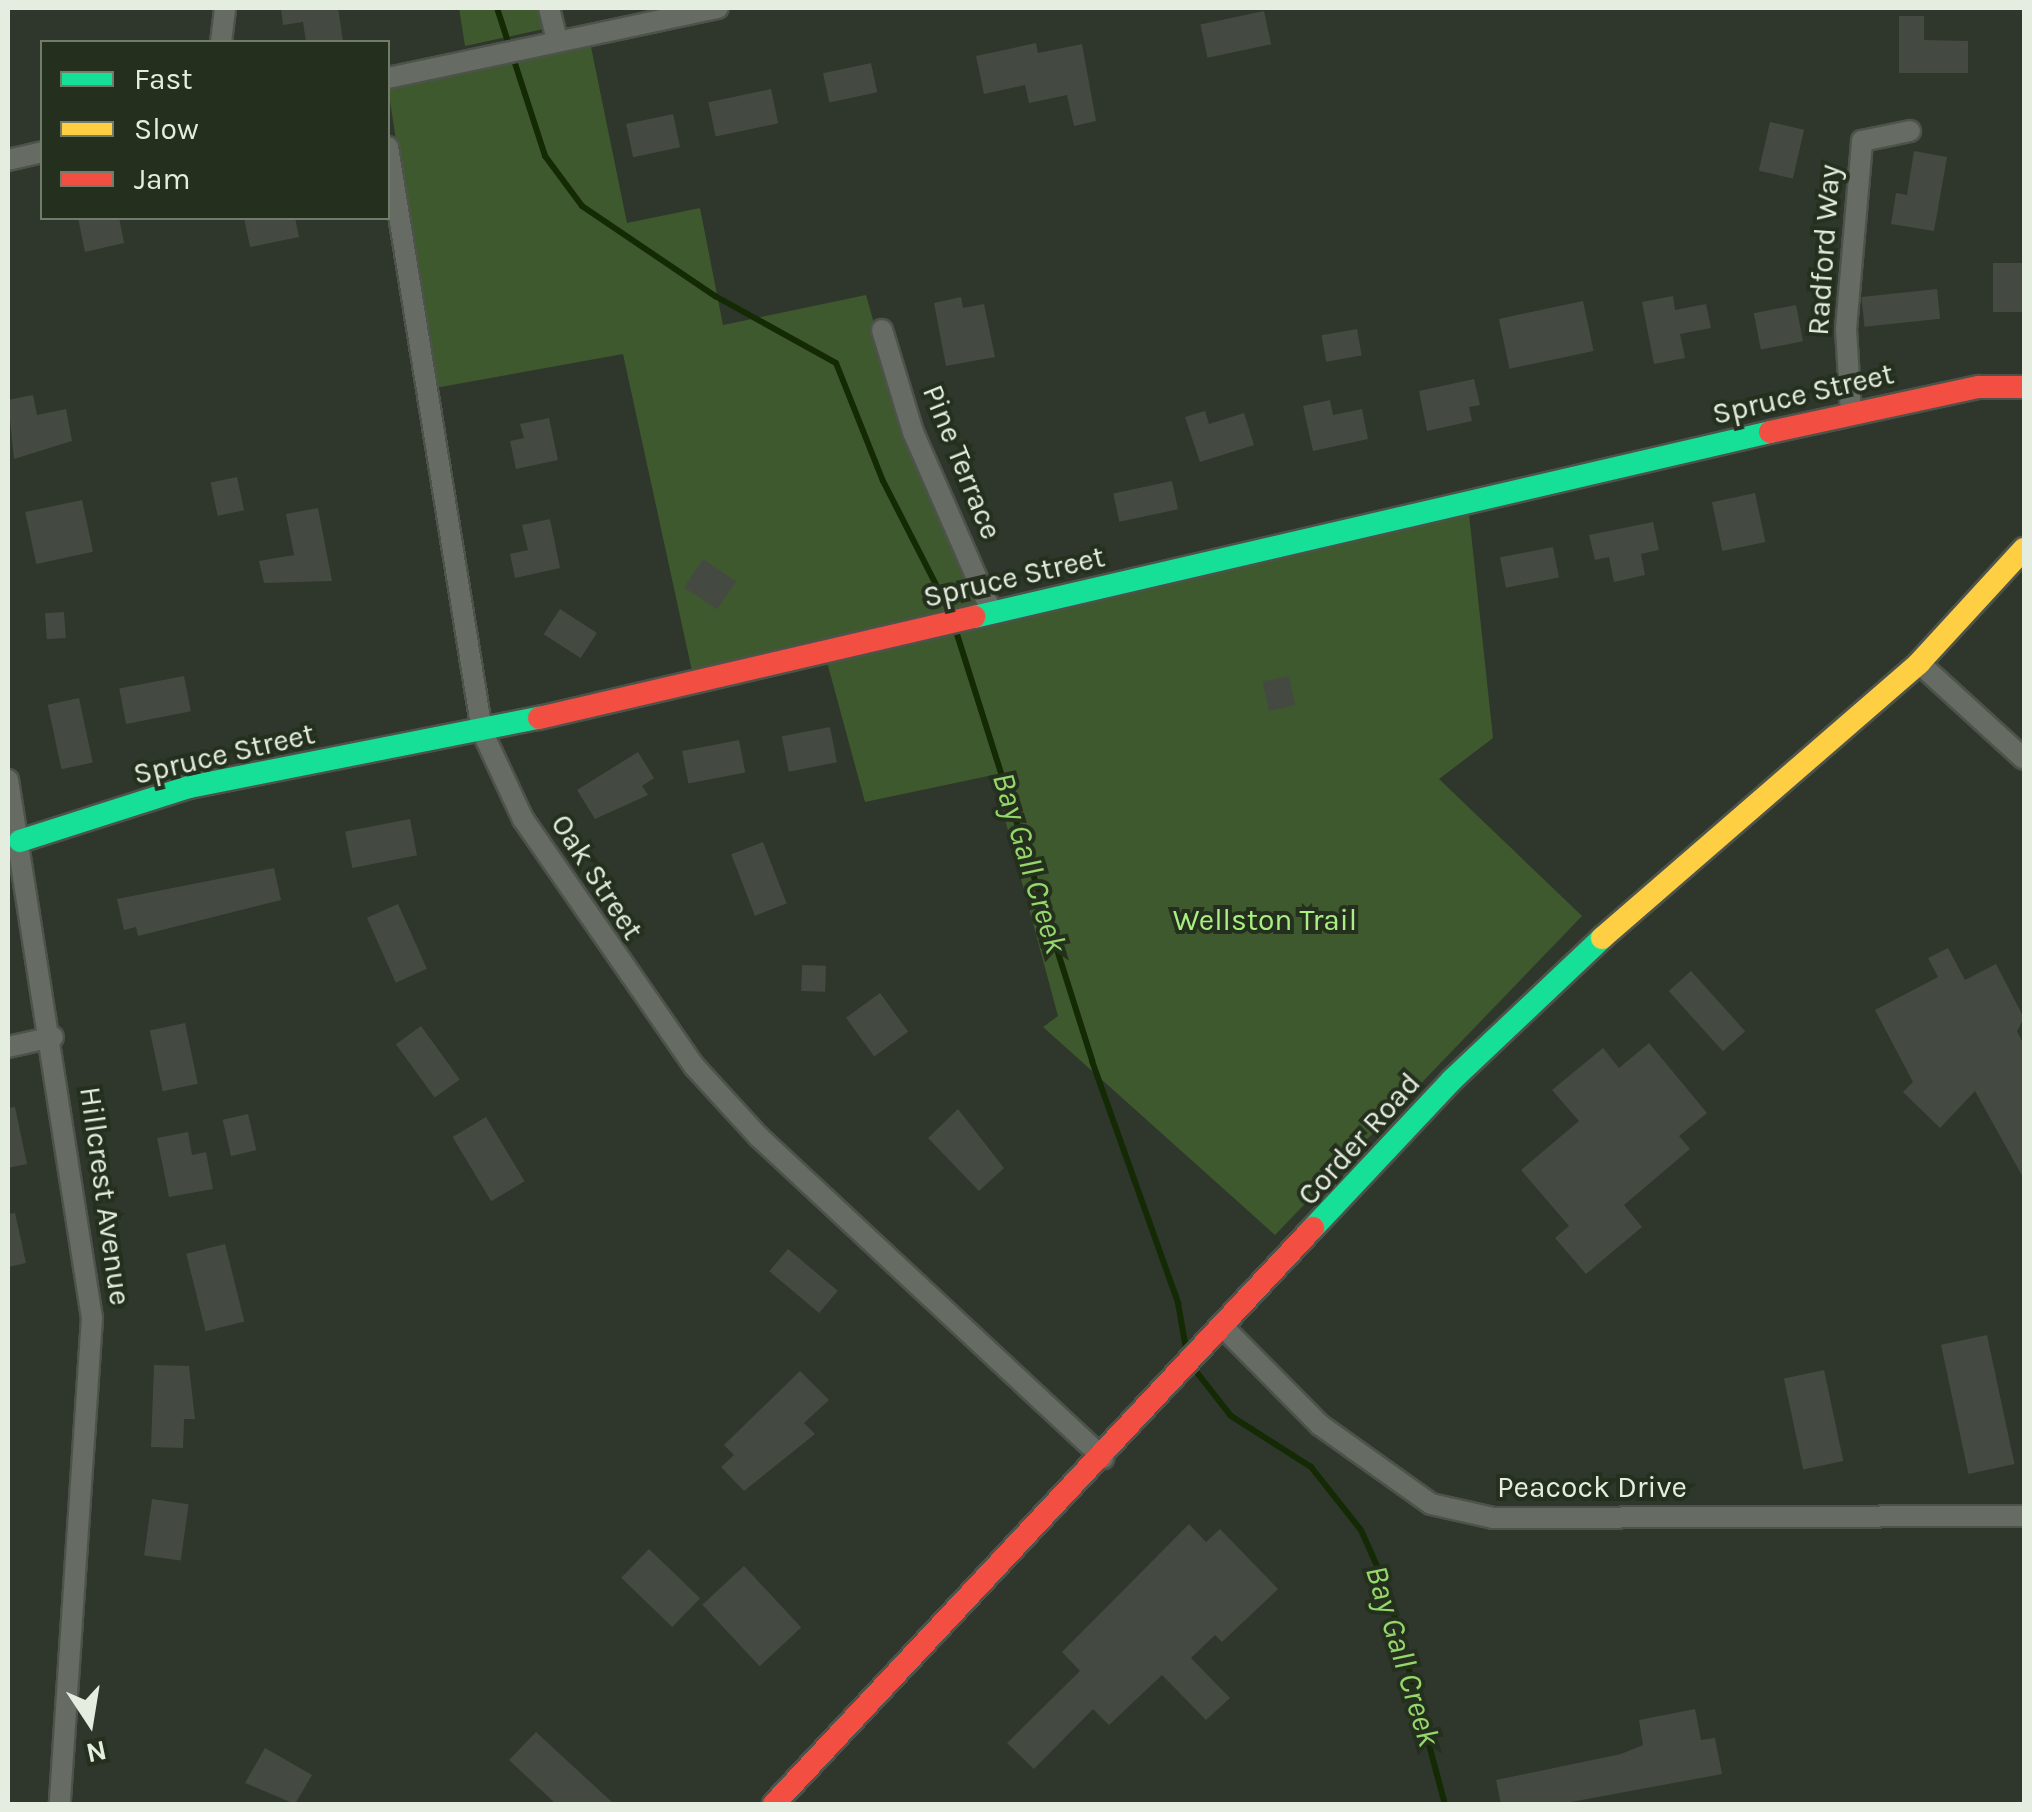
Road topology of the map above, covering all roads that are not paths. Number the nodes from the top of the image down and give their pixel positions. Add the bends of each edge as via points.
1 (225, 8) edge
2 (549, 8) edge
3 (718, 8) edge
4 (220, 40) edge
5 (557, 41) junction
6 (390, 78) edge
7 (1910, 131) dead end
8 (40, 152) edge
9 (390, 158) edge
10 (8, 160) edge
11 (882, 330) dead end
12 (2024, 387) edge
13 (1851, 413) junction
14 (2024, 549) edge
15 (986, 615) junction
16 (1919, 663) junction
17 (482, 731) junction
18 (2024, 759) edge
19 (8, 780) edge
20 (20, 841) junction
21 (53, 1037) junction
22 (8, 1047) edge
23 (1226, 1330) junction
24 (1103, 1458) junction
25 (2024, 1516) edge
26 (60, 1804) edge
27 (774, 1804) edge

1 - 4 street
2 - 5 street
3 - 5 street
5 - 6 street
7 - 13 street, Radford Way via 1862,141 1846,328
8 - 10 street
9 - 17 street, Oak Street
11 - 15 street, Pine Terrace via 913,432
12 - 13 street, Spruce Street via 1979,387
13 - 15 street, Spruce Street
14 - 16 street, Corder Road
15 - 17 street, Spruce Street
16 - 18 street
16 - 23 street, Corder Road via 1598,941 1452,1080
17 - 20 street, Spruce Street via 189,786
17 - 24 street, Oak Street via 522,819 694,1066 759,1137
19 - 20 street, Hillcrest Avenue
20 - 21 street, Hillcrest Avenue
21 - 22 street
21 - 26 street, Hillcrest Avenue via 92,1318
23 - 24 street, Corder Road
23 - 25 street, Peacock Drive via 1320,1425 1432,1504 1493,1518
24 - 27 street, Corder Road

